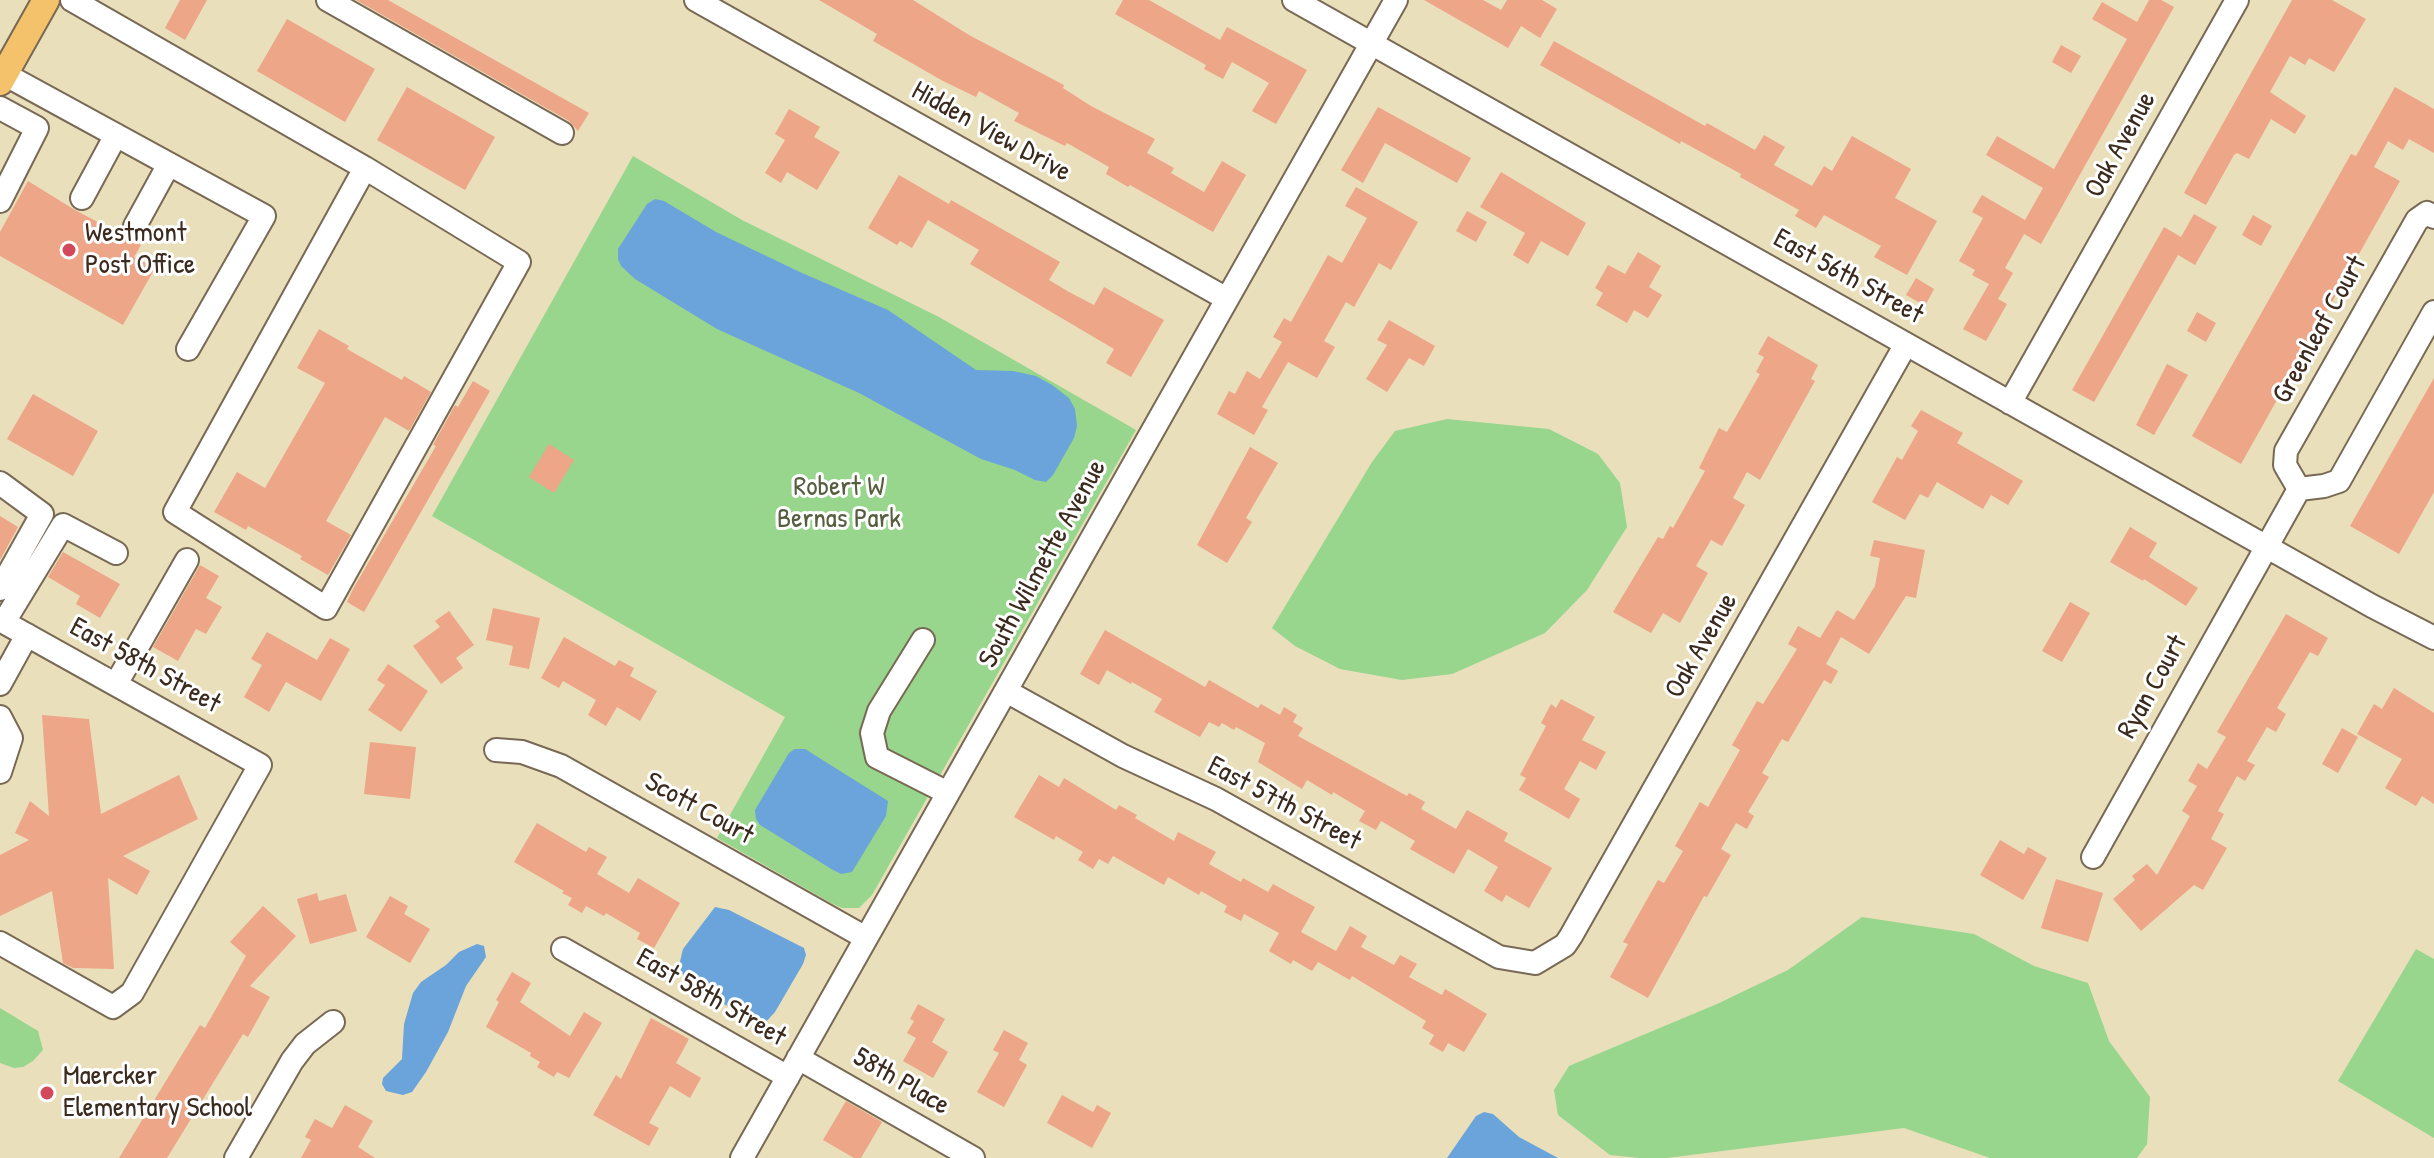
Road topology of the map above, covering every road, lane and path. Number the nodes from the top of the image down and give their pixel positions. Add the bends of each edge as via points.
1 (46, 0) edge
2 (72, 0) edge
3 (328, 0) edge
4 (696, 0) edge
5 (1294, 0) edge
6 (1396, 0) edge
7 (2237, 0) edge
8 (1371, 44) junction
9 (2, 78) edge
10 (0, 108) edge
11 (562, 133) dead end
12 (116, 135) junction
13 (169, 164) junction
14 (365, 168) junction
15 (82, 198) dead end
16 (0, 201) edge
17 (2434, 217) edge
18 (135, 226) dead end
19 (1227, 299) junction
20 (2434, 312) edge
21 (1906, 344) junction
22 (188, 349) dead end
23 (2010, 403) junction
24 (0, 483) edge
25 (2299, 489) junction
26 (2266, 545) junction
27 (116, 553) dead end
28 (187, 560) dead end
29 (0, 589) edge
30 (2, 621) edge
31 (27, 635) junction
32 (2434, 638) edge
33 (923, 640) dead end
34 (0, 684) edge
35 (116, 684) junction
36 (1006, 691) junction
37 (0, 717) edge
38 (496, 750) dead end
39 (0, 772) edge
40 (948, 793) junction
41 (2093, 857) dead end
42 (866, 938) junction
43 (0, 943) edge
44 (563, 949) dead end
45 (1535, 963) joint
46 (333, 1022) dead end
47 (793, 1068) junction
48 (236, 1158) edge
49 (742, 1158) edge
50 (973, 1158) edge

1 - 9 main road
2 - 14 street
3 - 11 street
4 - 19 street, Hidden View Drive
5 - 8 street, East 56th Street
6 - 8 street, South Wilmette Avenue
7 - 23 street, Oak Avenue
8 - 19 street, South Wilmette Avenue
8 - 21 street, East 56th Street
9 - 12 street
10 - 16 street via 37,128
12 - 13 street
12 - 15 street
13 - 18 street
13 - 22 street via 264,216
14 - 14 street via 519,262 326,608 175,512
17 - 25 street, Greenleaf Court via 2427,213 2417,220 2286,451 2285,465
19 - 36 street, South Wilmette Avenue
20 - 25 street via 2339,481
21 - 23 street, East 56th Street
21 - 45 street, Oak Avenue via 1571,936
23 - 26 street, East 56th Street
24 - 29 street via 42,514
25 - 26 street
26 - 32 street, East 56th Street
26 - 41 street, Ryan Court
27 - 30 street via 63,525
28 - 35 street
30 - 31 street, East 58th Street
31 - 34 street
31 - 35 street, East 58th Street
33 - 40 street via 879,711 872,733 877,757
35 - 43 street, East 58th Street via 260,765 132,993 113,1007
36 - 40 street, South Wilmette Avenue
36 - 45 street, East 57th Street via 1123,756 1216,799 1499,957
37 - 39 street via 11,738
38 - 42 street, Scott Court via 522,752 561,766
40 - 42 street, South Wilmette Avenue
42 - 47 street, South Wilmette Avenue
44 - 47 street, East 58th Street
46 - 48 street via 292,1061
47 - 49 street, South Wilmette Avenue
47 - 50 street, 58th Place

